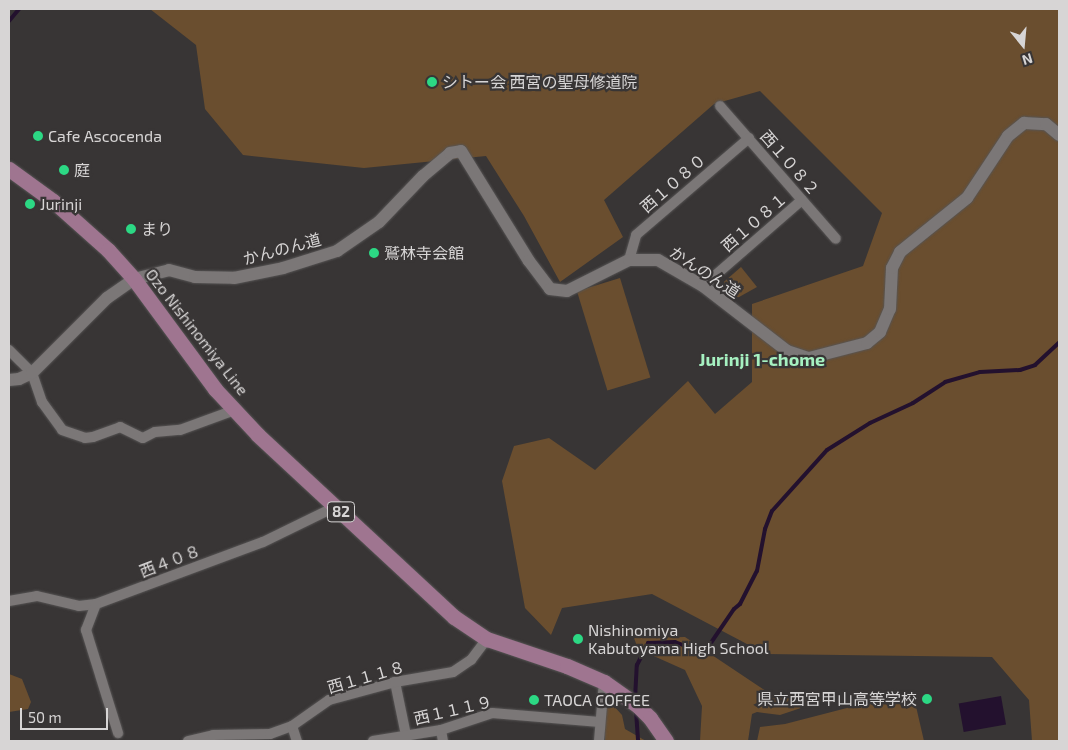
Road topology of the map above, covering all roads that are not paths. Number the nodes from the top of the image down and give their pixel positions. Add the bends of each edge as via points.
1 (720, 106) dead end
2 (1059, 135) edge
3 (748, 138) junction
4 (9, 169) edge
5 (802, 200) junction
6 (836, 239) dead end
7 (629, 260) junction
8 (134, 279) junction
9 (703, 286) junction
10 (9, 350) edge
11 (32, 372) junction
12 (9, 380) edge
13 (234, 410) junction
14 (335, 507) junction
15 (9, 601) edge
16 (96, 604) junction
17 (487, 639) junction
18 (395, 682) junction
19 (604, 682) junction
20 (600, 722) junction
21 (292, 726) junction
22 (440, 730) junction
23 (118, 733) dead end
24 (406, 736) junction
25 (188, 741) edge
26 (297, 741) edge
27 (373, 741) edge
28 (443, 741) edge
29 (599, 741) edge
30 (666, 741) edge

1 - 3 street, 西１０８２
2 - 9 street, かんのん道 via 1046,124 1024,123 1008,136 967,198 900,252 892,268 890,309 880,332 867,342 809,358 787,351
3 - 5 street, 西１０８２
3 - 7 street, 西１０８０ via 636,235
4 - 8 main road, Ozo Nishinomiya Line / 82 via 53,201 108,250
5 - 6 street, 西１０８２
5 - 9 street, 西１０８１
7 - 8 street, かんのん道 via 567,291 550,289 461,151 450,153 378,222 337,251 283,268 234,278 195,277 169,270
7 - 9 street, かんのん道 via 658,260
8 - 11 street via 107,298
8 - 13 main road, Ozo Nishinomiya Line / 82
10 - 11 street
11 - 12 street via 20,379
11 - 13 street via 42,402 62,430 85,438 120,427 143,438 155,432 180,430
13 - 14 main road, Ozo Nishinomiya Line / 82
14 - 16 street, 西４０８ via 264,542
14 - 17 main road, Ozo Nishinomiya Line / 82 via 454,617
15 - 16 street, 西４０８ via 37,596 79,606
16 - 23 street via 86,630
17 - 18 street, 西１１１８ via 470,660 453,672
17 - 19 main road, Ozo Nishinomiya Line / 82
18 - 21 street, 西１１１８ via 329,700
18 - 24 street
19 - 20 street
19 - 30 main road, Ozo Nishinomiya Line / 82 via 638,706
20 - 22 street, 西１１１９ via 492,713
20 - 29 street
21 - 25 street, 西１１１８ via 270,734 213,735
21 - 26 street
22 - 24 street, 西１１１９
22 - 28 street
24 - 27 street, 西１１１９

